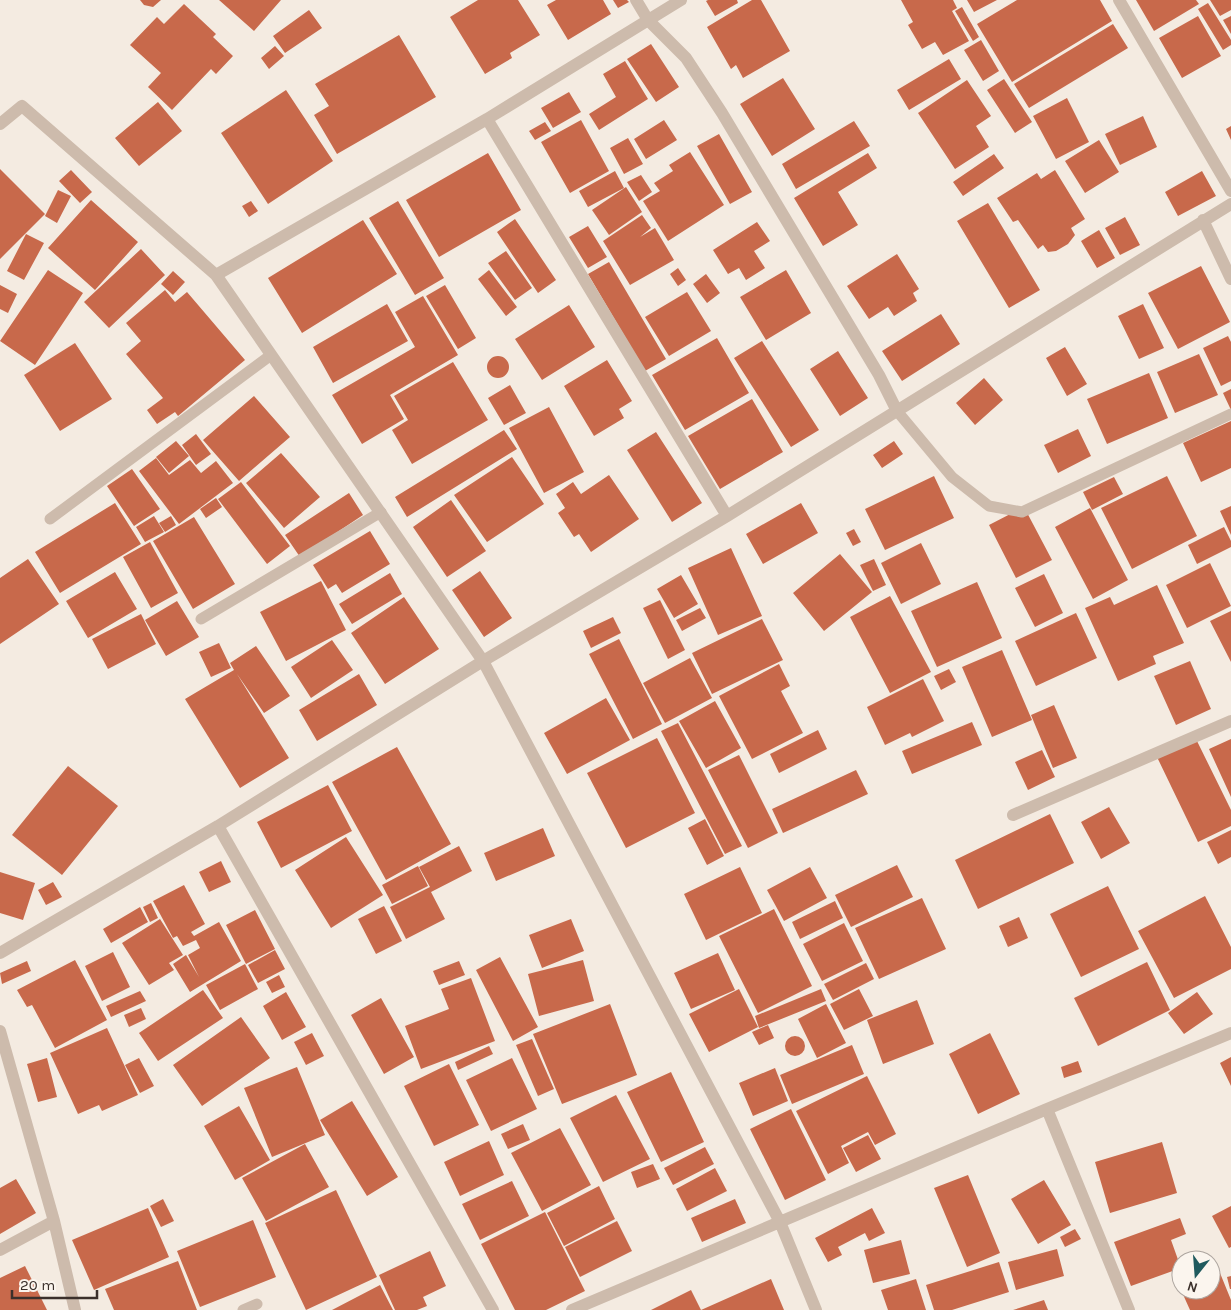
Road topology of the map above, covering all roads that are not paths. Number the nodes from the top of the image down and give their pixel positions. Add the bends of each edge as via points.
1 (636, 0) edge
2 (681, 0) edge
3 (1119, 0) edge
4 (648, 20) junction
5 (487, 119) junction
6 (0, 124) edge
7 (1231, 191) edge
8 (1231, 204) edge
9 (1203, 220) junction
10 (216, 275) junction
11 (1231, 279) edge
12 (271, 355) junction
13 (897, 411) junction
14 (1231, 414) edge
15 (380, 512) junction
16 (727, 516) junction
17 (50, 519) dead end
18 (201, 619) dead end
19 (483, 661) junction
20 (1231, 721) edge
21 (1013, 815) dead end
22 (218, 826) junction
23 (0, 952) edge
24 (0, 1031) edge
25 (1231, 1033) edge
26 (1047, 1109) junction
27 (54, 1221) junction
28 (780, 1222) junction
29 (0, 1250) edge
30 (256, 1304) dead end
31 (75, 1310) edge
32 (244, 1310) edge
33 (493, 1310) edge
34 (572, 1310) edge
35 (816, 1310) edge
36 (1129, 1310) edge

1 - 4 street
2 - 4 street
3 - 7 street
4 - 5 street
4 - 13 street via 686,58 722,113 879,375
5 - 10 street
5 - 16 street
6 - 10 street via 22,106
8 - 9 street
9 - 11 street
9 - 13 street
10 - 12 street
12 - 15 street
12 - 17 lane
13 - 14 lane via 952,478 989,506 1022,512
13 - 16 street
15 - 18 lane
15 - 19 street
16 - 19 street
19 - 22 street
19 - 28 street
20 - 21 street
22 - 23 street
22 - 33 street
24 - 27 street
25 - 26 street
26 - 28 street
26 - 36 street
27 - 29 street
27 - 31 street
28 - 34 street
28 - 35 street
30 - 32 lane

